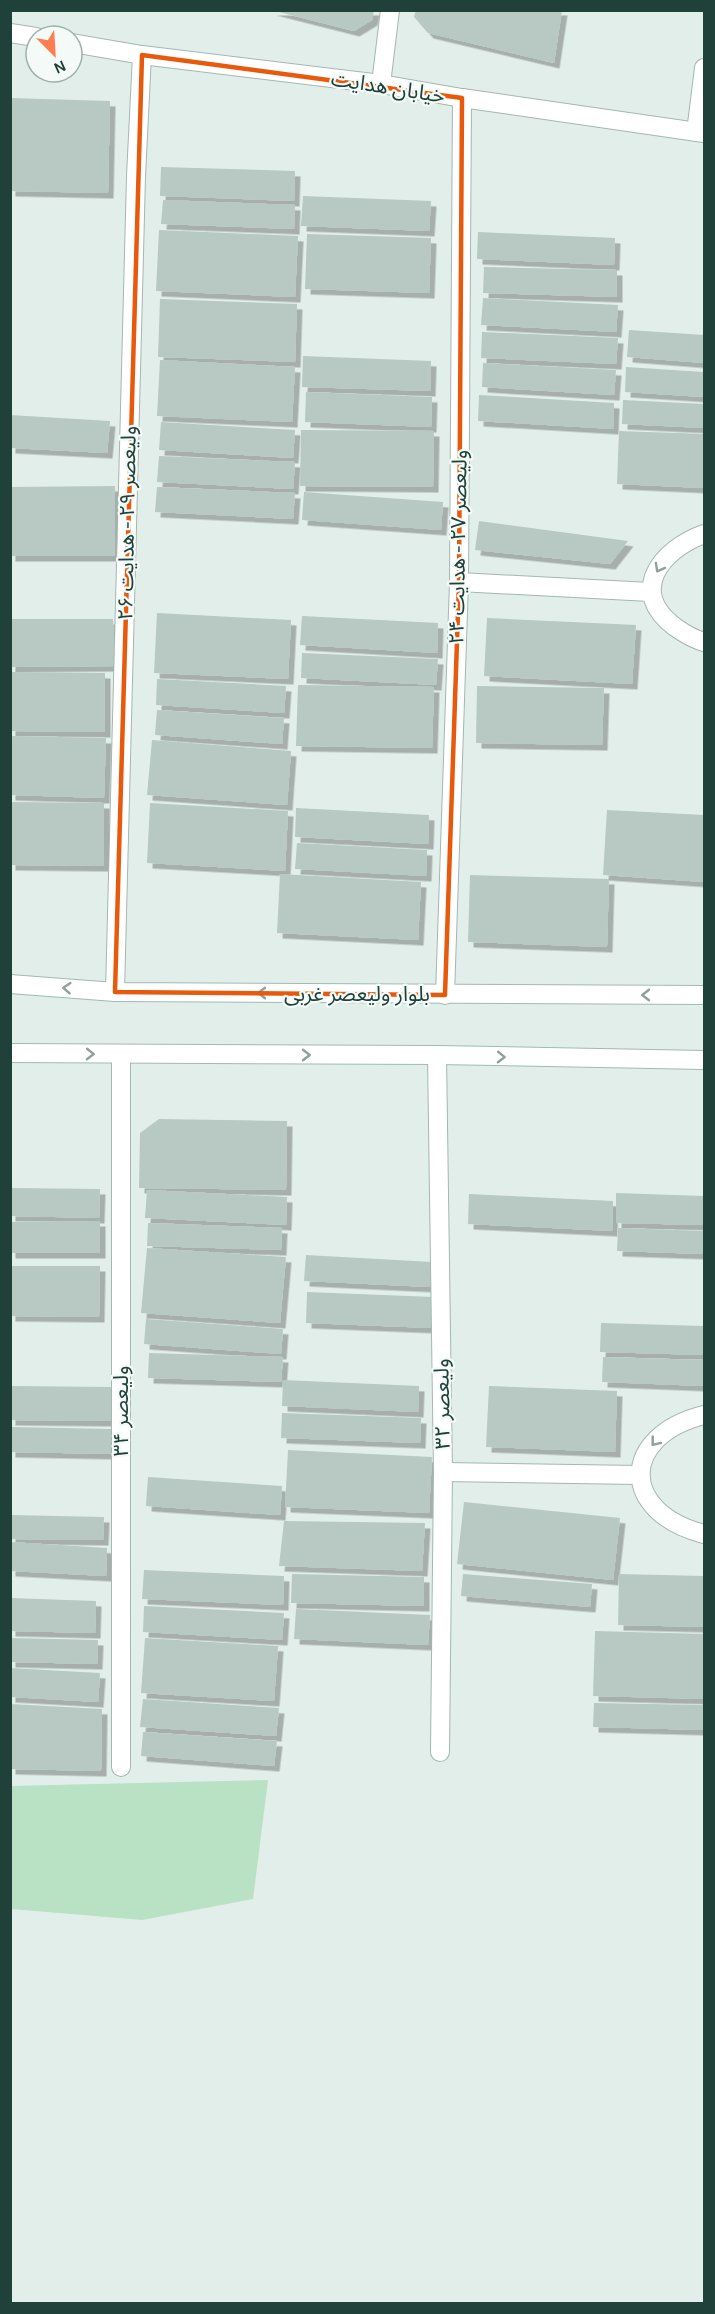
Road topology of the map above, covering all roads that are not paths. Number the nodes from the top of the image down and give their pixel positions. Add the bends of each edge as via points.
1 (390, 10) edge
2 (84, 45) edge
3 (142, 55) junction
4 (705, 68) edge
5 (381, 84) junction
6 (462, 98) junction
7 (700, 132) edge
8 (705, 534) edge
9 (459, 582) junction
10 (650, 592) junction
11 (705, 642) edge
12 (10, 984) edge
13 (115, 992) junction
14 (446, 995) junction
15 (705, 995) edge
16 (10, 1053) edge
17 (121, 1055) junction
18 (437, 1055) junction
19 (705, 1060) edge
20 (705, 1414) edge
21 (443, 1472) junction
22 (639, 1475) junction
23 (705, 1534) edge
24 (440, 1752) dead end
25 (121, 1767) dead end

1 - 5 street
2 - 3 street, خیابان هدایت
3 - 5 street, خیابان هدایت
3 - 13 street, ولیعصر ۲۹ - هدایت ۲۶
4 - 7 street
5 - 6 street, خیابان هدایت
6 - 7 street, خیابان هدایت
6 - 9 street, ولیعصر ۲۷ - هدایت ۲۴
8 -> 10 street via 667,555 656,570
9 - 10 street
9 - 14 street, ولیعصر ۲۷ - هدایت ۲۴
10 - 11 street via 659,613 692,638
13 -> 12 street, بلوار ولیعصر غربی
14 -> 13 street, بلوار ولیعصر غربی
15 -> 14 street, بلوار ولیعصر غربی
16 -> 17 street
17 -> 18 street
17 - 25 street, ولیعصر ۳۴
18 -> 19 street
18 - 21 street, ولیعصر ۳۲
20 -> 22 street via 660,1434 646,1454
21 - 22 street
21 - 24 street, ولیعصر ۳۲
22 - 23 street via 645,1496 661,1515 683,1529

